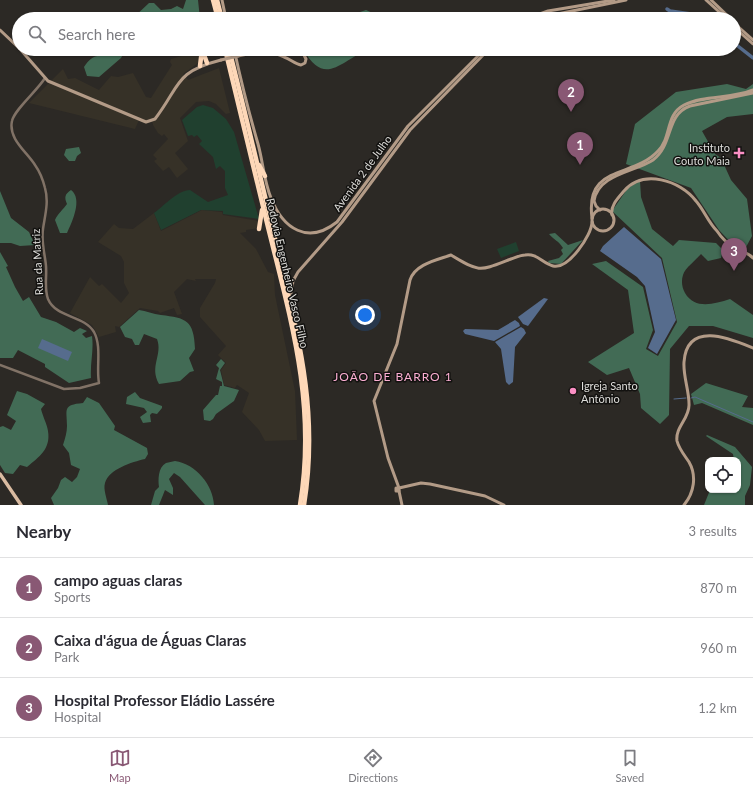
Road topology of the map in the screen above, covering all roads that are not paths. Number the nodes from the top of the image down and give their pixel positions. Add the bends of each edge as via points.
1 (213, 0) edge
2 (217, 0) edge
3 (222, 0) edge
4 (614, 0) edge
5 (626, 0) edge
6 (706, 0) edge
7 (711, 0) edge
8 (216, 12) edge
9 (220, 12) edge
10 (225, 12) edge
11 (545, 12) edge
12 (567, 12) edge
13 (719, 12) edge
14 (724, 12) edge
15 (741, 29) edge
16 (0, 30) edge
17 (741, 33) edge
18 (753, 40) edge
19 (12, 42) edge
20 (753, 44) edge
21 (25, 56) edge
22 (202, 56) edge
23 (203, 56) edge
24 (225, 56) edge
25 (227, 56) edge
26 (231, 56) edge
27 (236, 56) edge
28 (238, 56) edge
29 (283, 56) edge
30 (304, 56) edge
31 (478, 56) edge
32 (482, 56) edge
33 (207, 64) junction
34 (200, 66) junction
35 (230, 69) junction
36 (45, 78) junction
37 (753, 90) edge
38 (753, 93) edge
39 (254, 150) junction
40 (265, 176) junction
41 (262, 200) junction
42 (614, 204) junction
43 (602, 210) junction
44 (612, 215) junction
45 (592, 220) junction
46 (259, 229) dead end
47 (598, 230) junction
48 (589, 234) junction
49 (753, 258) edge
50 (291, 293) joint
51 (300, 344) junction
52 (753, 348) edge
53 (0, 365) edge
54 (0, 474) edge
55 (398, 490) junction
56 (21, 505) edge
57 (300, 505) edge
58 (304, 505) edge
59 (402, 505) edge
60 (504, 505) edge
61 (684, 505) edge

1 - 8 highway
2 - 9 highway
3 - 10 main road
4 - 11 main road
5 - 12 main road
6 - 13 main road
7 - 14 main road
15 - 18 main road
16 - 19 main road
17 - 20 main road
21 - 36 main road
22 - 34 highway
23 - 33 highway
24 - 35 highway
25 - 35 highway, Rodovia Engenheiro Vasco Filho
26 - 39 highway, Rodovia Engenheiro Vasco Filho
27 - 40 main road, Avenida 2 de Julho
28 - 33 main road, bridge
29 - 30 main road, bridge via 301,65 305,63
31 - 40 main road, Avenida 2 de Julho via 408,126 346,212 331,227 321,232 303,232 288,225 270,198
32 - 50 main road, Avenida 2 de Julho via 410,130 342,222 298,272
33 - 34 main road
34 - 36 main road via 181,78 157,118 149,122 134,118
35 - 41 highway, Rodovia Engenheiro Vasco Filho
36 - 53 street, Rua da Matriz via 14,114 12,130 18,143 39,170 46,192 47,204 42,238 48,299 56,309 86,324 94,332 99,383 64,389
37 - 45 main road via 689,103 681,107 671,117 665,140 657,152 649,159 609,176 595,188 591,201
38 - 43 main road via 681,110 674,118 666,144 657,156 610,179 598,190 594,201
39 - 40 highway
39 - 51 highway, Rodovia Engenheiro Vasco Filho
41 - 46 highway
41 - 57 highway, Rodovia Engenheiro Vasco Filho via 304,388 306,437
42 - 43 main road
42 - 44 main road
42 - 49 main road via 628,186 640,180 654,179 674,185 696,200 715,230 732,246
43 - 44 main road
43 - 45 main road via 595,213
44 - 47 main road via 612,226 604,231
45 - 47 main road
45 - 48 main road
47 - 48 main road
48 - 55 main road via 568,261 560,266 550,265 534,255 524,254 481,269 471,267 451,256 418,268 412,275 397,344 374,401
50 - 51 highway
51 - 58 highway, Rodovia Engenheiro Vasco Filho via 310,419
52 - 61 main road via 716,335 698,338 687,350 684,364 689,407 677,439 692,469 694,482 692,493
54 - 56 main road
55 - 59 main road
55 - 60 main road via 407,486 430,484 485,496

